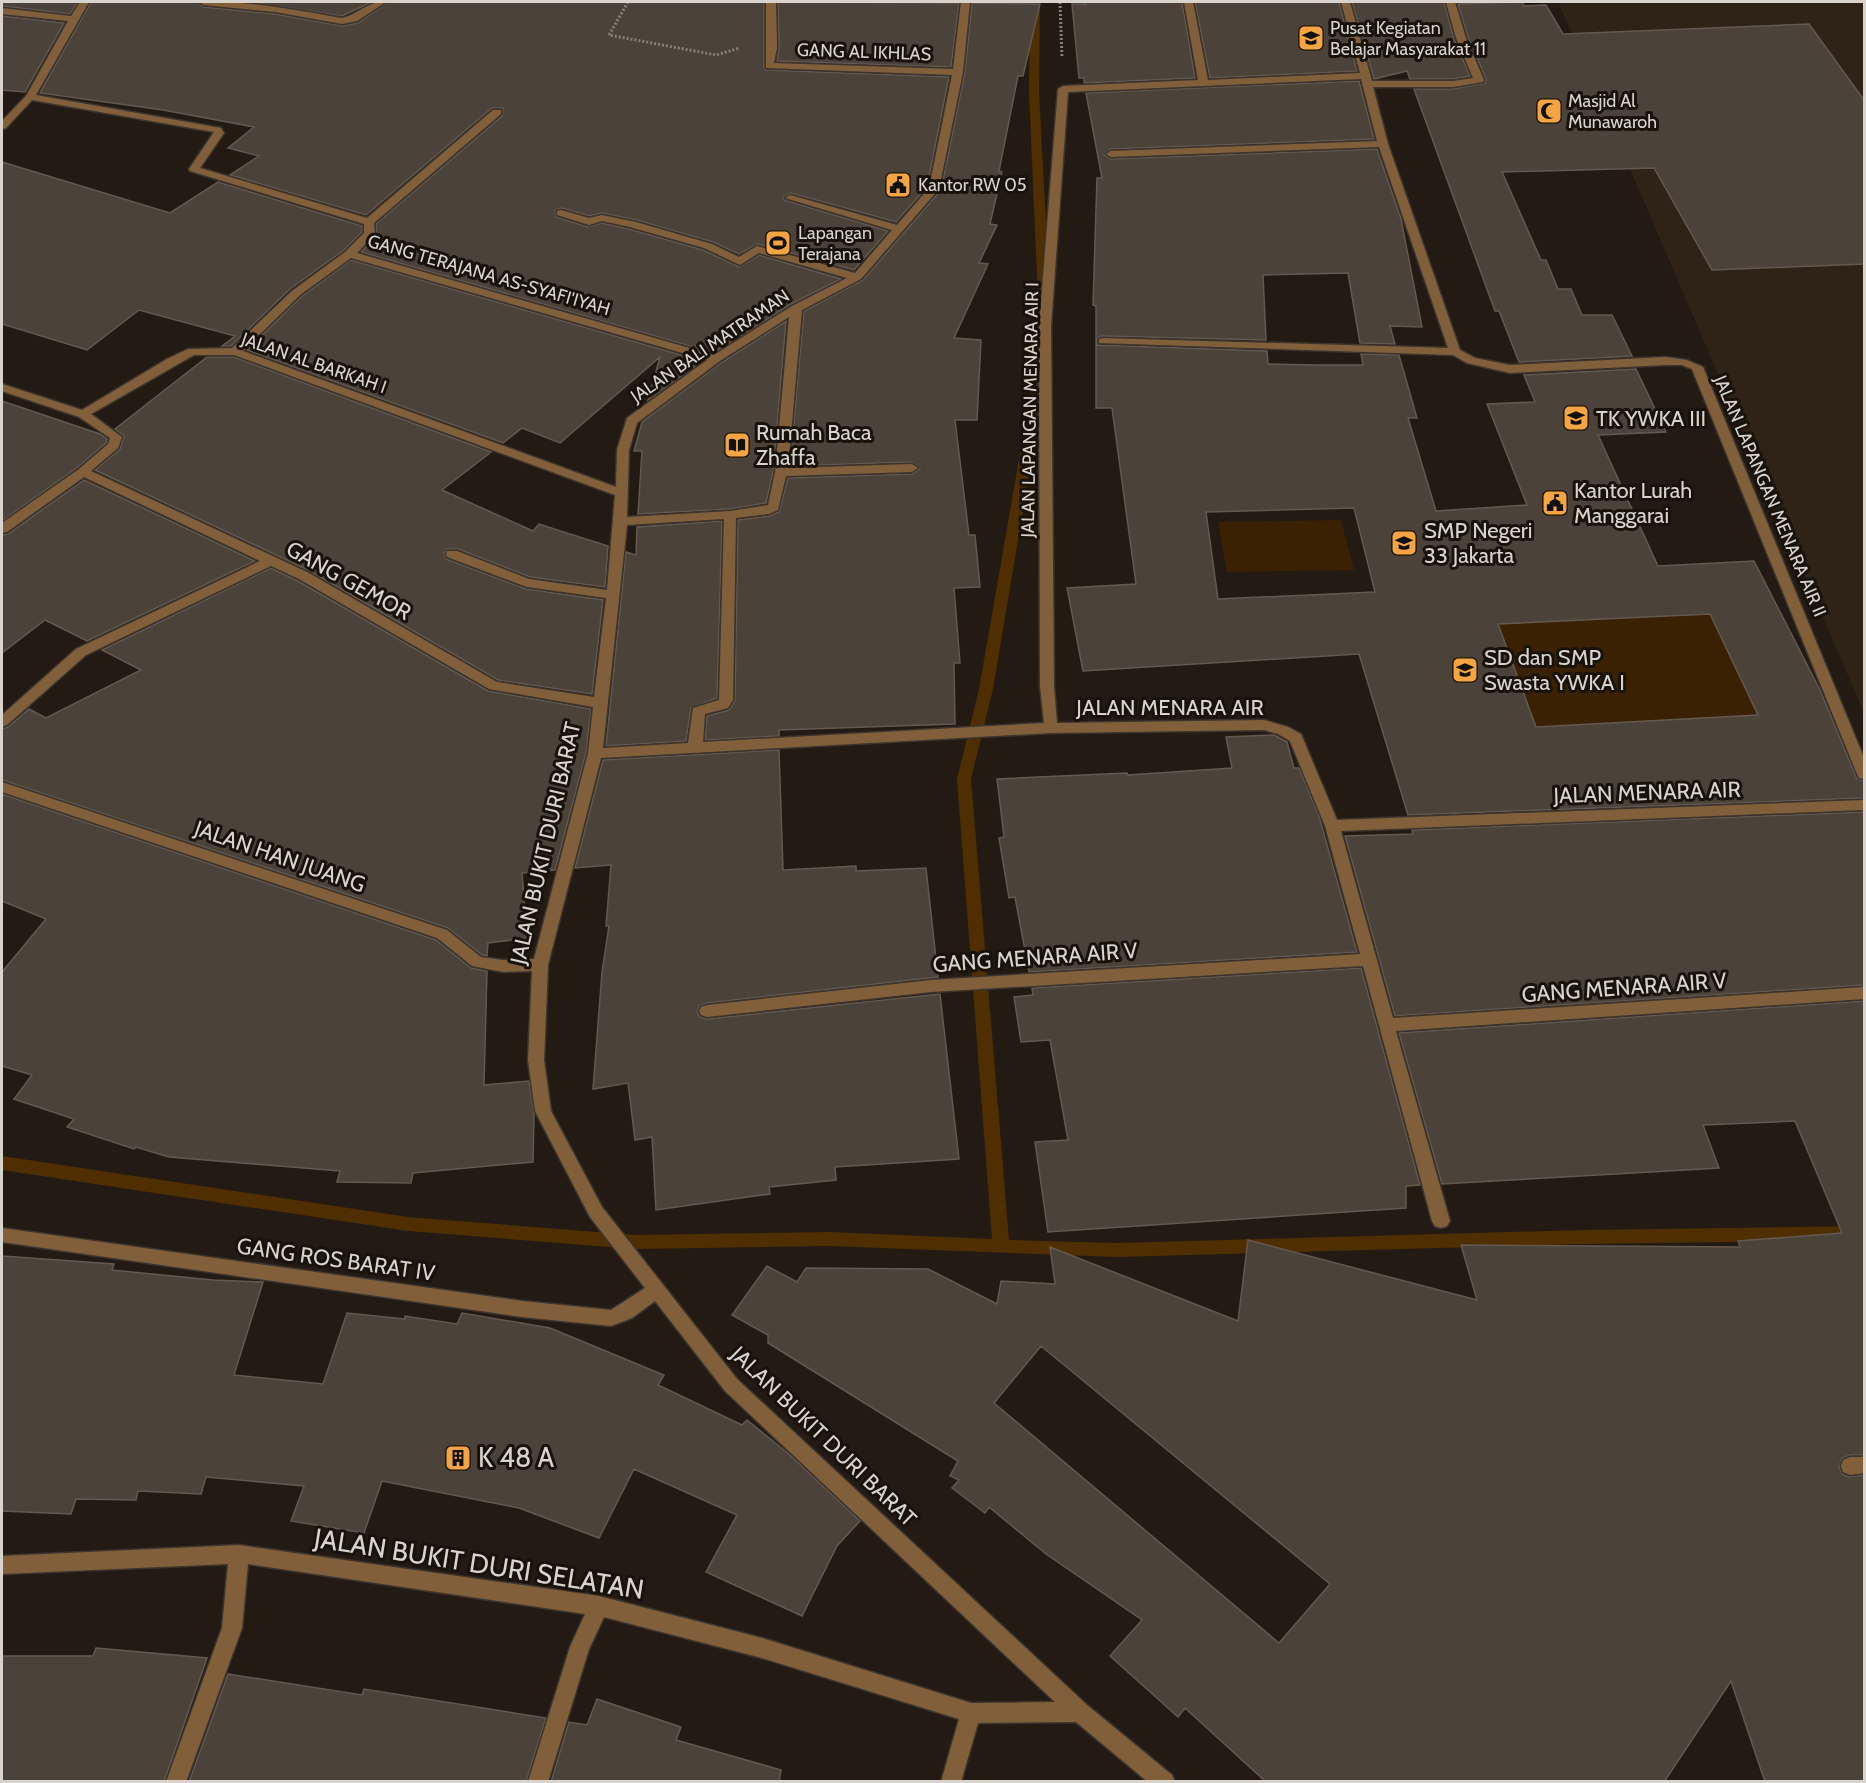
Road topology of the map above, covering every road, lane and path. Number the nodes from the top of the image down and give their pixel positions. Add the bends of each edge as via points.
1 (84, 2) edge
2 (204, 2) edge
3 (381, 2) edge
4 (628, 2) edge
5 (771, 2) edge
6 (966, 2) edge
7 (1060, 2) edge
8 (1188, 2) edge
9 (1346, 2) edge
10 (1451, 2) edge
11 (2, 10) edge
12 (73, 19) junction
13 (772, 48) junction
14 (958, 72) junction
15 (1366, 80) junction
16 (1203, 82) junction
17 (1063, 89) junction
18 (30, 97) junction
19 (498, 112) dead end
20 (2, 126) edge
21 (1383, 144) junction
22 (1111, 154) dead end
23 (790, 198) dead end
24 (561, 213) dead end
25 (369, 222) junction
26 (899, 229) junction
27 (349, 254) junction
28 (857, 277) junction
29 (796, 308) junction
30 (1103, 341) dead end
31 (235, 352) junction
32 (1455, 352) junction
33 (717, 359) junction
34 (2, 387) edge
35 (83, 414) junction
36 (912, 468) dead end
37 (83, 472) junction
38 (781, 472) junction
39 (621, 493) junction
40 (730, 515) junction
41 (621, 521) junction
42 (2, 529) edge
43 (452, 554) dead end
44 (270, 561) junction
45 (612, 595) junction
46 (599, 704) junction
47 (2, 722) edge
48 (1051, 728) junction
49 (695, 748) junction
50 (595, 753) junction
51 (1864, 774) edge
52 (2, 787) edge
53 (1864, 805) edge
54 (1332, 826) junction
55 (1367, 960) junction
56 (540, 965) junction
57 (1864, 993) edge
58 (707, 1011) dead end
59 (1387, 1025) junction
60 (1441, 1221) dead end
61 (2, 1235) edge
62 (656, 1289) junction
63 (239, 1554) junction
64 (2, 1565) edge
65 (599, 1605) junction
66 (1080, 1712) junction
67 (971, 1713) junction
68 (176, 1782) edge
69 (538, 1782) edge
70 (951, 1782) edge
71 (1165, 1782) edge

1 - 12 street
2 - 3 street via 342,21 354,19
4 - 13 path, GANG AL IKHLAS via 609,35 716,55 738,48
5 - 13 street
6 - 14 street, JALAN BALI MATRAMAN
7 - 17 path
8 - 16 street
9 - 15 street
10 - 15 street via 1479,80 1453,84
11 - 12 street
12 - 18 street
13 - 14 street, GANG AL IKHLAS via 769,66
14 - 26 street, JALAN BALI MATRAMAN via 934,189
15 - 16 street
15 - 21 street
16 - 17 street
17 - 48 street, JALAN LAPANGAN MENARA AIR I via 1045,326 1047,686
18 - 20 street
18 - 25 street, GANG TERAJANA AS-SYAFI'IYAH via 217,130 219,133 196,164 194,169 198,172
19 - 25 street
21 - 22 street
21 - 32 street
23 - 26 street
24 - 28 street via 589,222 602,218 632,224 708,246 740,262 757,249
25 - 27 street, GANG TERAJANA AS-SYAFI'IYAH via 370,234
26 - 28 street, JALAN BALI MATRAMAN
27 - 31 street via 296,293
27 - 33 street, GANG TERAJANA AS-SYAFI'IYAH
28 - 29 street, JALAN BALI MATRAMAN
29 - 33 street, JALAN BALI MATRAMAN
29 - 38 street
30 - 32 street
31 - 35 street, JALAN AL BARKAH I via 192,351
31 - 39 street, JALAN AL BARKAH I
32 - 51 street, JALAN LAPANGAN MENARA AIR II via 1471,361 1510,369 1665,361 1697,367
33 - 39 street, JALAN BALI MATRAMAN via 631,421 622,450
34 - 35 street
35 - 37 street via 116,437 114,446
36 - 38 street
37 - 42 street
37 - 44 street, GANG GEMOR
38 - 40 street via 774,507
39 - 41 street, JALAN BUKIT DURI BARAT
40 - 41 street
40 - 49 street via 726,700 723,705 699,711
41 - 45 street, JALAN BUKIT DURI BARAT
43 - 45 street via 526,583
44 - 46 street, GANG GEMOR via 304,576 494,686
44 - 47 street via 81,652
45 - 46 street, JALAN BUKIT DURI BARAT
46 - 50 street, JALAN BUKIT DURI BARAT
48 - 49 street, JALAN MENARA AIR
48 - 54 street, JALAN MENARA AIR via 1240,724 1283,730 1296,738
49 - 50 street, JALAN MENARA AIR
50 - 56 street, JALAN BUKIT DURI BARAT
52 - 56 street, JALAN HAN JUANG via 442,934 477,962
53 - 54 street, JALAN MENARA AIR
54 - 55 street
55 - 58 street, GANG MENARA AIR V via 955,984
55 - 59 street
56 - 62 street, JALAN BUKIT DURI BARAT via 536,1060 543,1111 596,1212
57 - 59 street, GANG MENARA AIR V
59 - 60 street
61 - 62 street, GANG ROS BARAT IV via 522,1309 611,1318 626,1312
62 - 66 street, JALAN BUKIT DURI BARAT via 730,1385
63 - 64 street, JALAN BUKIT DURI SELATAN
63 - 65 street, JALAN BUKIT DURI SELATAN
63 - 68 street via 232,1628
65 - 67 street, JALAN BUKIT DURI SELATAN via 762,1648
65 - 69 street via 580,1647
66 - 67 street, JALAN BUKIT DURI SELATAN
66 - 71 street, JALAN BUKIT DURI BARAT
67 - 70 street

